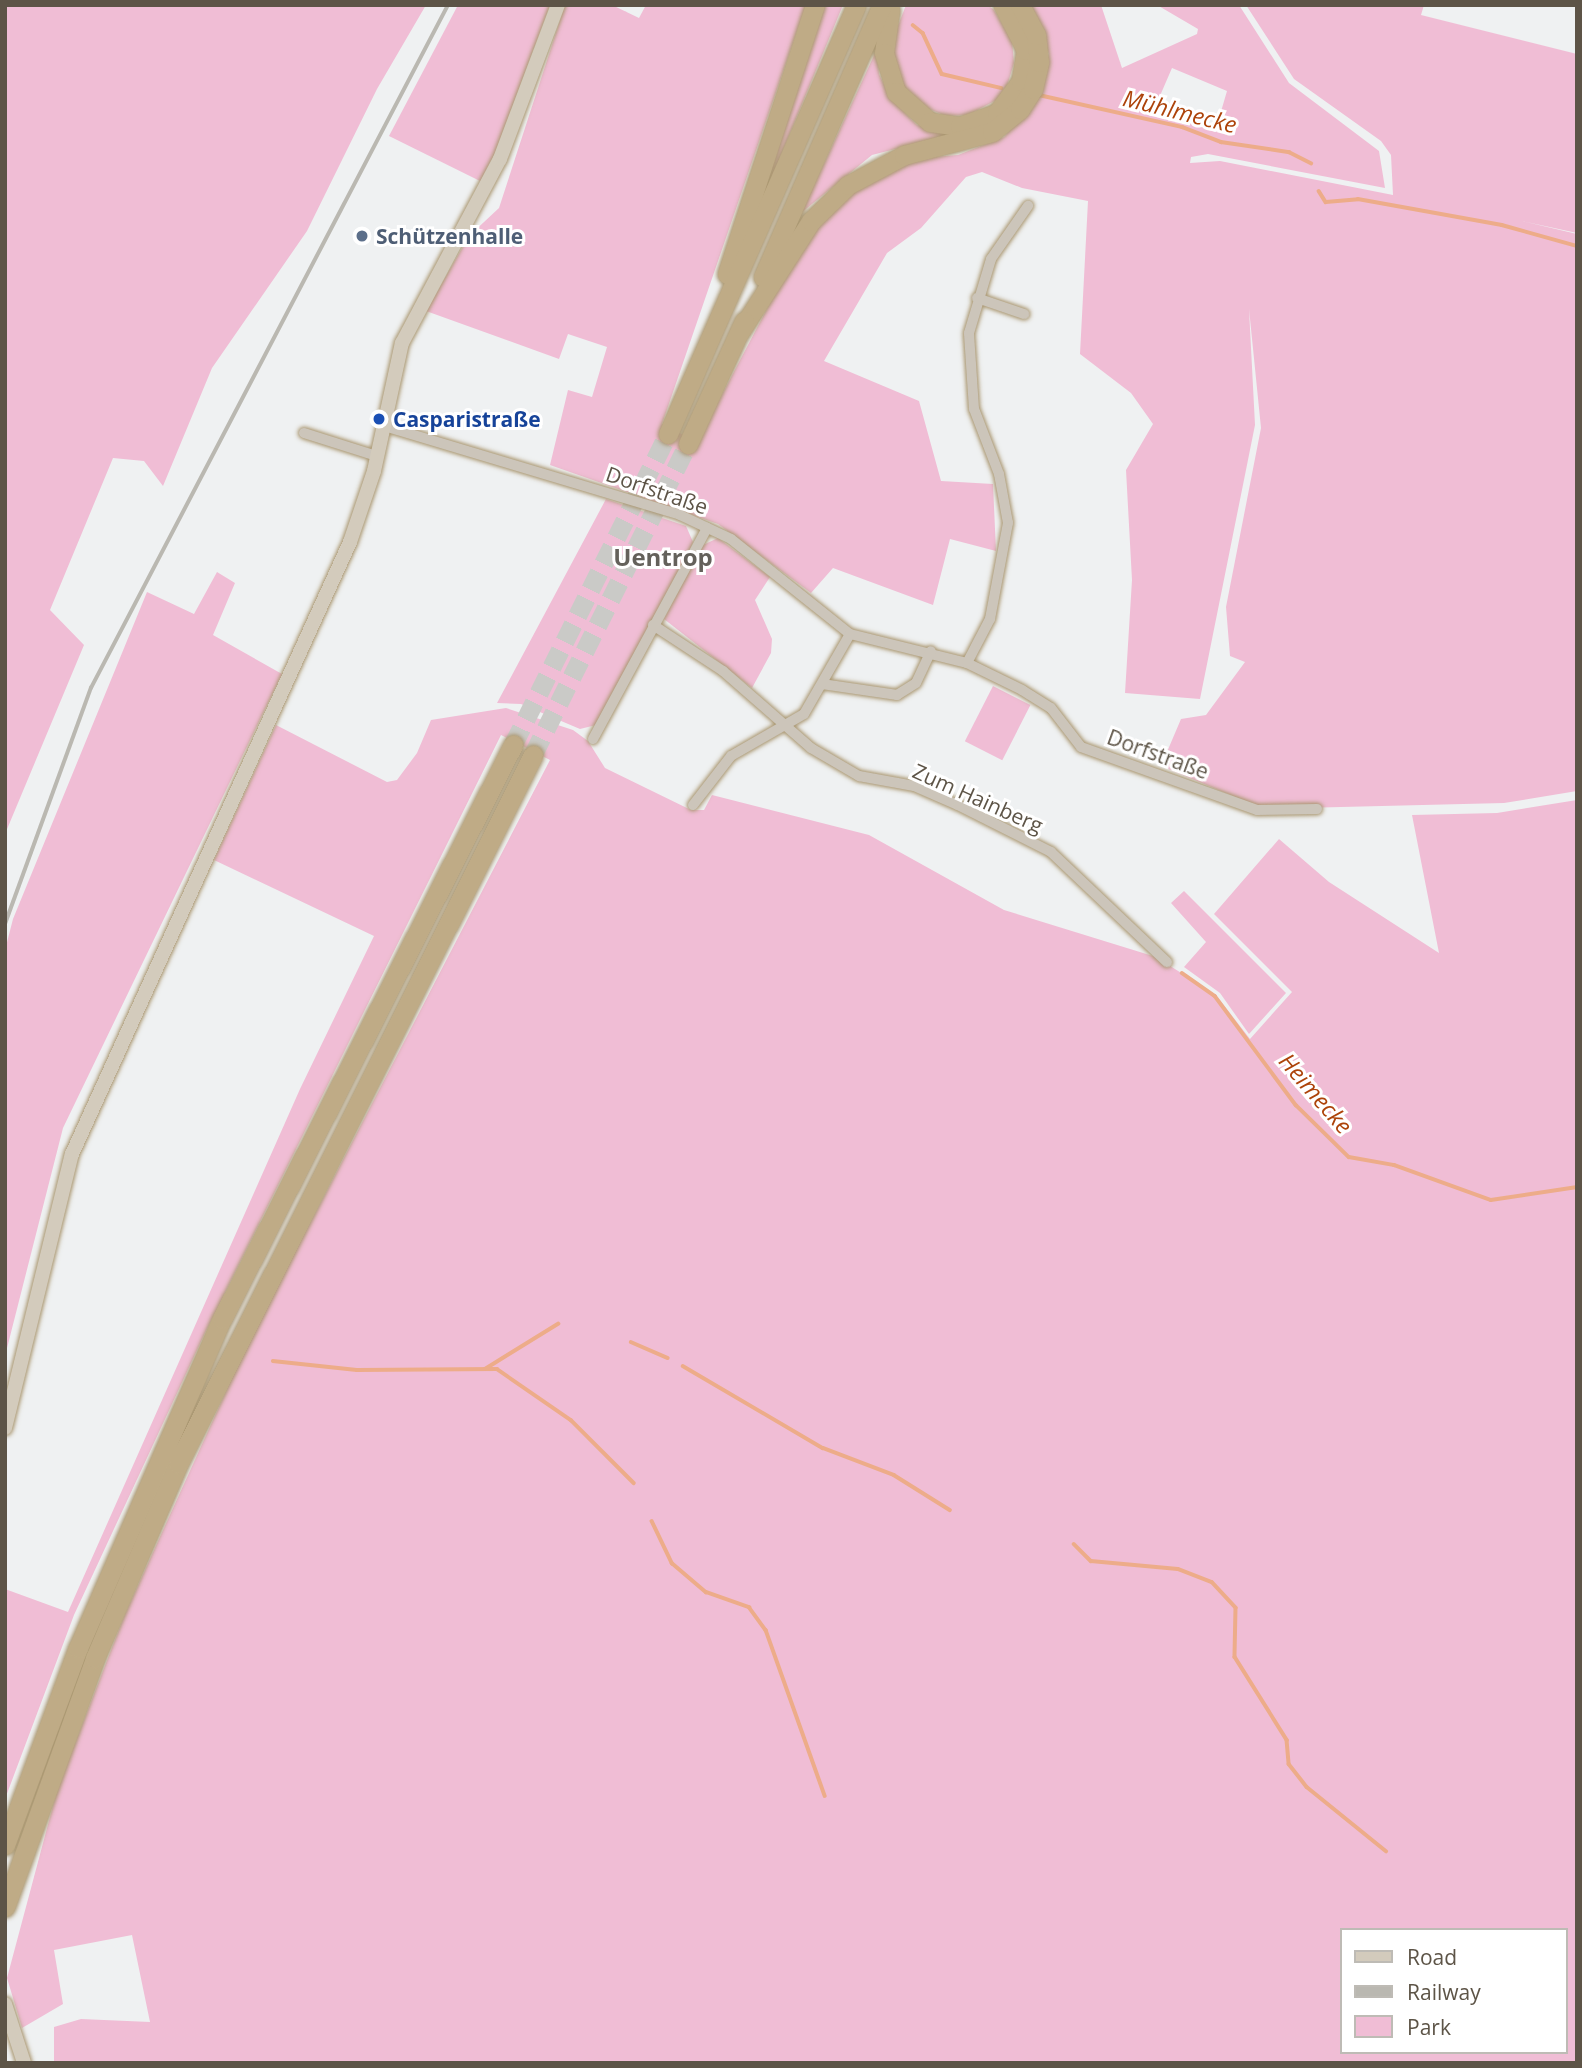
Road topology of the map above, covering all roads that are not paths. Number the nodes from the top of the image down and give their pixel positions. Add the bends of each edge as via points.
1 (558, 5) edge
2 (815, 5) edge
3 (856, 5) edge
4 (882, 5) edge
5 (891, 5) edge
6 (1003, 5) edge
7 (1020, 5) edge
8 (1028, 206) dead end
9 (977, 298) junction
10 (1024, 314) dead end
11 (739, 333) junction
12 (696, 375) junction
13 (384, 426) junction
14 (304, 433) dead end
15 (668, 434) tunnel mouth
16 (688, 444) tunnel mouth
17 (377, 456) junction
18 (707, 528) junction
19 (653, 625) junction
20 (850, 634) junction
21 (931, 651) junction
22 (967, 663) junction
23 (822, 684) junction
24 (786, 728) junction
25 (593, 739) dead end
26 (513, 745) tunnel mouth
27 (533, 755) tunnel mouth
28 (693, 805) dead end
29 (1317, 809) dead end
30 (1167, 962) dead end
31 (5, 1429) edge
32 (15, 1847) edge
33 (5, 1907) edge
34 (5, 2004) edge
35 (24, 2063) edge

1 - 13 main road via 496,168 402,343
2 - 12 highway
3 - 12 highway
4 - 11 highway
5 - 6 highway via 884,53 896,92 930,121 960,126 997,113 1021,81 1026,50
7 - 11 highway via 1035,35 1039,62 1033,89 1020,109 992,132 904,155 848,185 811,221
8 - 9 street via 991,259
9 - 10 street
9 - 22 street via 968,356 974,409 999,474 1008,523 990,619
11 - 16 highway
12 - 15 highway
13 - 17 main road
13 - 18 street, Dorfstraße
14 - 17 street
17 - 31 main road via 360,516 270,724 72,1154
18 - 19 street
18 - 20 street, Dorfstraße via 731,539
19 - 24 street, Zum Hainberg via 723,671
19 - 25 street
20 - 21 street, Dorfstraße
20 - 23 street
21 - 22 street, Dorfstraße
21 - 23 street via 916,683 897,695
22 - 29 street, Dorfstraße via 1051,708 1081,747 1257,810
23 - 24 street via 804,713
24 - 28 street via 731,756
24 - 30 street, Zum Hainberg via 859,776 914,786 1051,852
26 - 32 highway via 222,1318 88,1624 19,1804
27 - 32 highway via 178,1464
32 - 33 highway
34 - 35 main road

